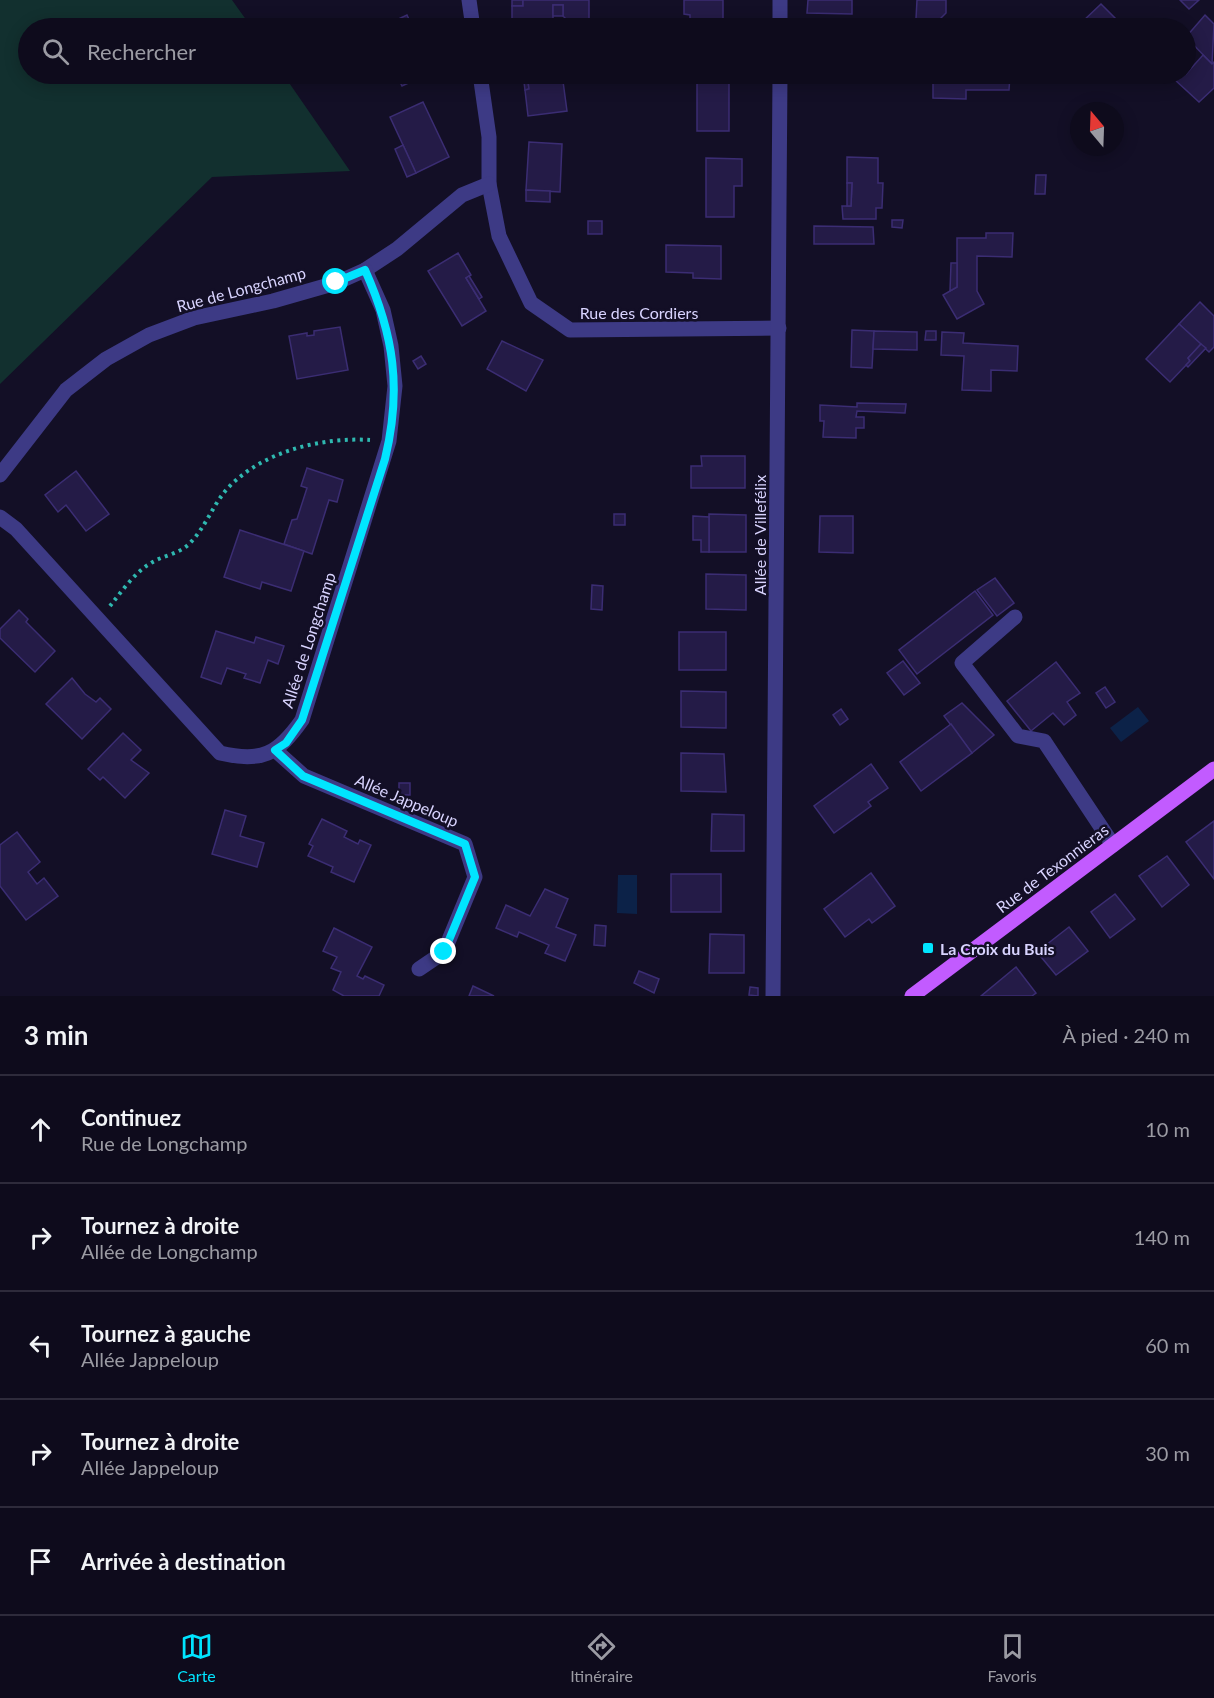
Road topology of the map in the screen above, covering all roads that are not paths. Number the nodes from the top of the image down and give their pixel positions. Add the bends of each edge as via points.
1 (469, 0) edge
2 (780, 0) edge
3 (472, 18) edge
4 (780, 18) edge
5 (481, 84) edge
6 (780, 84) edge
7 (489, 184) junction
8 (365, 270) junction
9 (779, 328) junction
10 (0, 475) edge
11 (0, 517) edge
12 (1015, 617) dead end
13 (275, 750) junction
14 (1214, 769) edge
15 (1113, 845) junction
16 (419, 969) dead end
17 (773, 996) edge
18 (912, 996) edge

1 - 3 street
2 - 4 street
5 - 7 street, Rue des Cordiers via 489,137
6 - 9 street, Allée de Villefélix
7 - 8 street, Rue de Longchamp via 462,195
7 - 9 street, Rue des Cordiers via 499,236 531,303 570,330
8 - 10 street, Rue de Longchamp via 273,301 194,318 106,359 66,390
8 - 13 street, Allée de Longchamp via 382,310 391,346 395,386 389,441 302,720 286,743
9 - 17 street, Allée de Villefélix
11 - 13 street, Allée de Longchamp via 16,529 220,753 244,759
12 - 15 street via 962,663 1018,736 1044,741
13 - 16 street, Allée Jappeloup via 303,776 465,844 475,877 444,952
14 - 15 main road, Rue de Texonnieras
15 - 18 main road, Rue de Texonnieras

